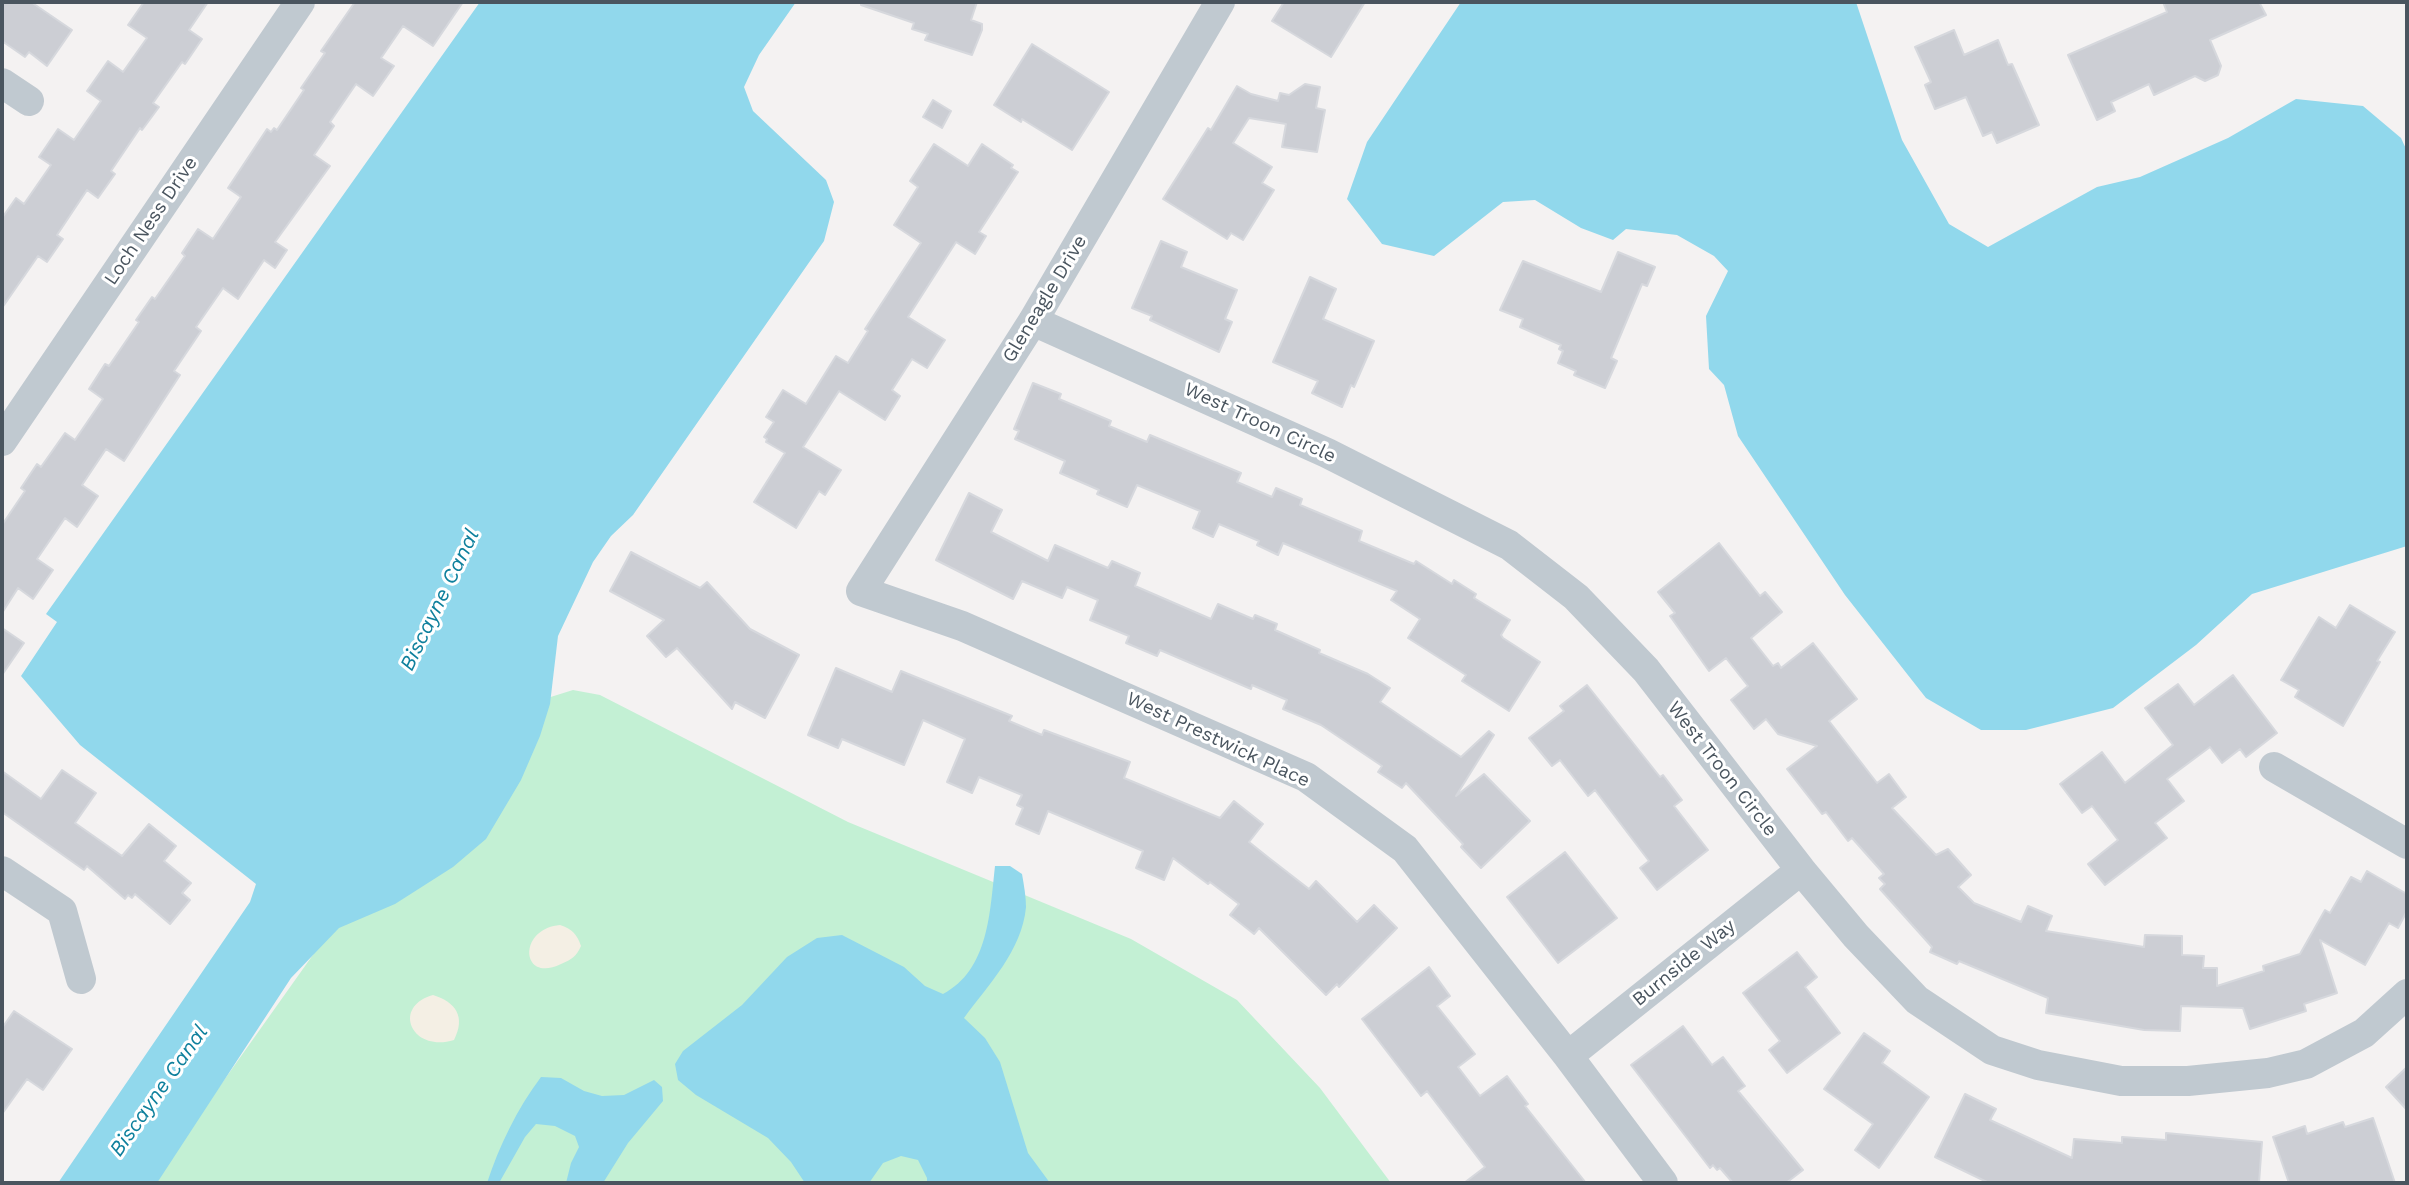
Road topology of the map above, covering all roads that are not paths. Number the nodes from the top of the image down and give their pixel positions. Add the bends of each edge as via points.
1 (300, 2) edge
2 (1220, 2) edge
3 (2, 83) edge
4 (29, 101) dead end
5 (1034, 321) junction
6 (2, 441) edge
7 (861, 591) joint
8 (2274, 767) dead end
9 (2407, 844) edge
10 (1801, 870) junction
11 (2, 871) edge
12 (81, 979) dead end
13 (2407, 994) edge
14 (1568, 1056) junction
15 (1663, 1183) edge

1 - 6 street, Loch Ness Drive
2 - 5 street, Gleneagle Drive
3 - 4 street
5 - 7 street, Gleneagle Drive
5 - 10 street, West Troon Circle via 1327,453 1509,545 1576,597 1646,670
7 - 14 street, West Prestwick Place via 962,626 1306,777 1405,849
8 - 9 street
10 - 13 street, West Troon Circle via 1917,1000 1992,1050 2038,1065 2121,1081 2188,1081 2268,1073 2306,1064 2364,1033
10 - 14 street, Burnside Way
11 - 12 street via 62,911
14 - 15 street, West Prestwick Place

